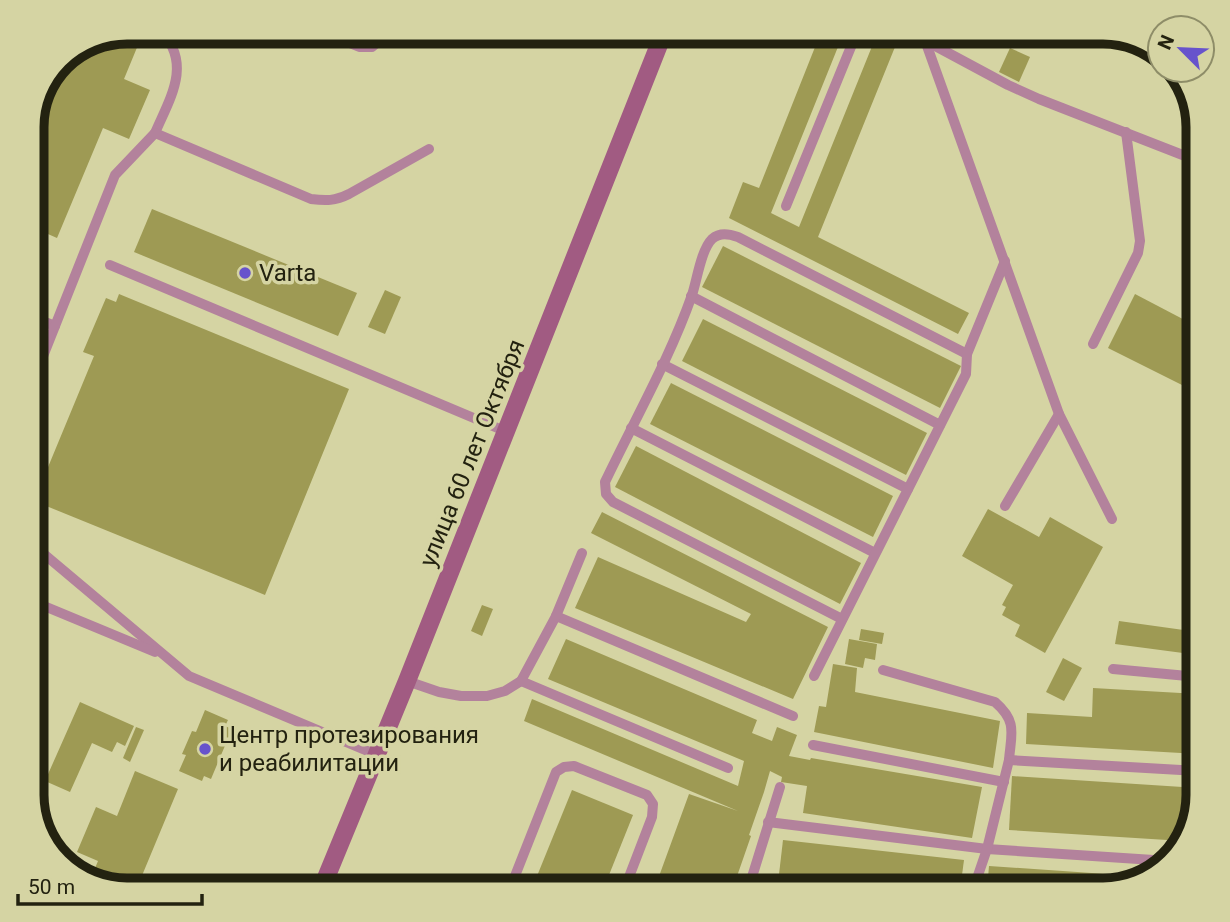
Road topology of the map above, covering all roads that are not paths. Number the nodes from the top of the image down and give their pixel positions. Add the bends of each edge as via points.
1 (170, 44) edge
2 (353, 44) edge
3 (376, 44) edge
4 (659, 44) edge
5 (852, 44) edge
6 (927, 44) edge
7 (938, 44) edge
8 (1126, 132) junction
9 (155, 133) junction
10 (429, 149) dead end
11 (1186, 156) edge
12 (786, 206) dead end
13 (1005, 261) junction
14 (110, 265) dead end
15 (691, 296) junction
16 (44, 322) edge
17 (55, 326) junction
18 (1093, 344) dead end
19 (44, 354) edge
20 (967, 354) junction
21 (662, 364) junction
22 (1059, 414) junction
23 (940, 425) junction
24 (631, 428) junction
25 (507, 432) junction
26 (908, 489) junction
27 (1005, 506) dead end
28 (1112, 519) dead end
29 (582, 553) dead end
30 (875, 553) junction
31 (44, 554) edge
32 (44, 606) edge
33 (556, 616) junction
34 (842, 619) junction
35 (165, 656) junction
36 (1112, 668) dead end
37 (883, 670) dead end
38 (814, 676) dead end
39 (1186, 676) edge
40 (407, 681) junction
41 (521, 681) junction
42 (793, 716) dead end
43 (813, 745) dead end
44 (377, 755) junction
45 (1009, 760) junction
46 (728, 768) dead end
47 (1186, 770) edge
48 (1004, 782) junction
49 (780, 787) dead end
50 (768, 822) junction
51 (987, 849) junction
52 (1155, 860) edge
53 (326, 878) edge
54 (514, 878) edge
55 (629, 878) edge
56 (752, 878) edge
57 (977, 878) edge

1 - 9 lane via 177,79
2 - 3 lane
4 - 25 main road, улица 60 лет Октября
5 - 12 lane
6 - 13 lane
7 - 8 lane via 1028,95
8 - 11 lane
8 - 18 lane via 1140,241
9 - 10 lane via 311,199 326,201 349,194
9 - 17 lane via 115,175
13 - 20 lane
13 - 22 lane
14 - 25 lane
15 - 20 lane via 711,240 727,234
15 - 21 lane
15 - 23 lane
16 - 17 lane
17 - 19 lane
20 - 23 lane via 966,374
21 - 24 lane
21 - 26 lane
22 - 27 lane
22 - 28 lane
23 - 26 lane
24 - 30 lane
24 - 34 lane via 605,482 606,494 613,502
25 - 40 main road, улица 60 лет Октября
26 - 30 lane
29 - 33 lane
30 - 34 lane
31 - 35 lane
32 - 35 lane
33 - 41 lane
33 - 42 lane
34 - 38 lane
35 - 44 lane via 189,676
36 - 39 lane
37 - 45 lane via 996,702 1012,724
40 - 41 lane via 439,692 487,696
40 - 44 main road, улица 60 лет Октября
41 - 46 lane
43 - 48 lane
44 - 53 main road, улица 60 лет Октября
45 - 47 lane
45 - 48 lane
48 - 51 lane
49 - 50 lane
50 - 51 lane
50 - 56 lane
51 - 52 lane
51 - 57 lane
54 - 55 lane via 556,772 574,766 647,795 653,804

